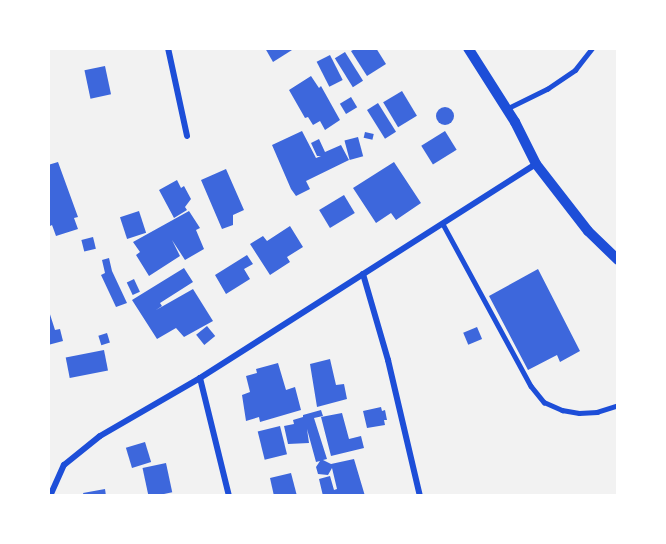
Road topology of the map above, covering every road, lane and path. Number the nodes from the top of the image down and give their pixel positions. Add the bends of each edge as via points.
1 (168, 48) edge
2 (468, 48) edge
3 (592, 48) edge
4 (506, 109) junction
5 (187, 136) dead end
6 (536, 164) junction
7 (443, 224) junction
8 (618, 260) edge
9 (363, 274) junction
10 (200, 378) junction
11 (618, 405) edge
12 (51, 496) edge
13 (229, 496) edge
14 (420, 496) edge

1 - 5 street
2 - 4 street
3 - 4 lane via 575,70
4 - 6 street
6 - 7 street
6 - 8 street via 588,231
7 - 9 street
7 - 11 lane via 531,386 544,402 579,412 597,412
9 - 10 street
9 - 14 street
10 - 12 street via 75,454 64,465
10 - 13 street

